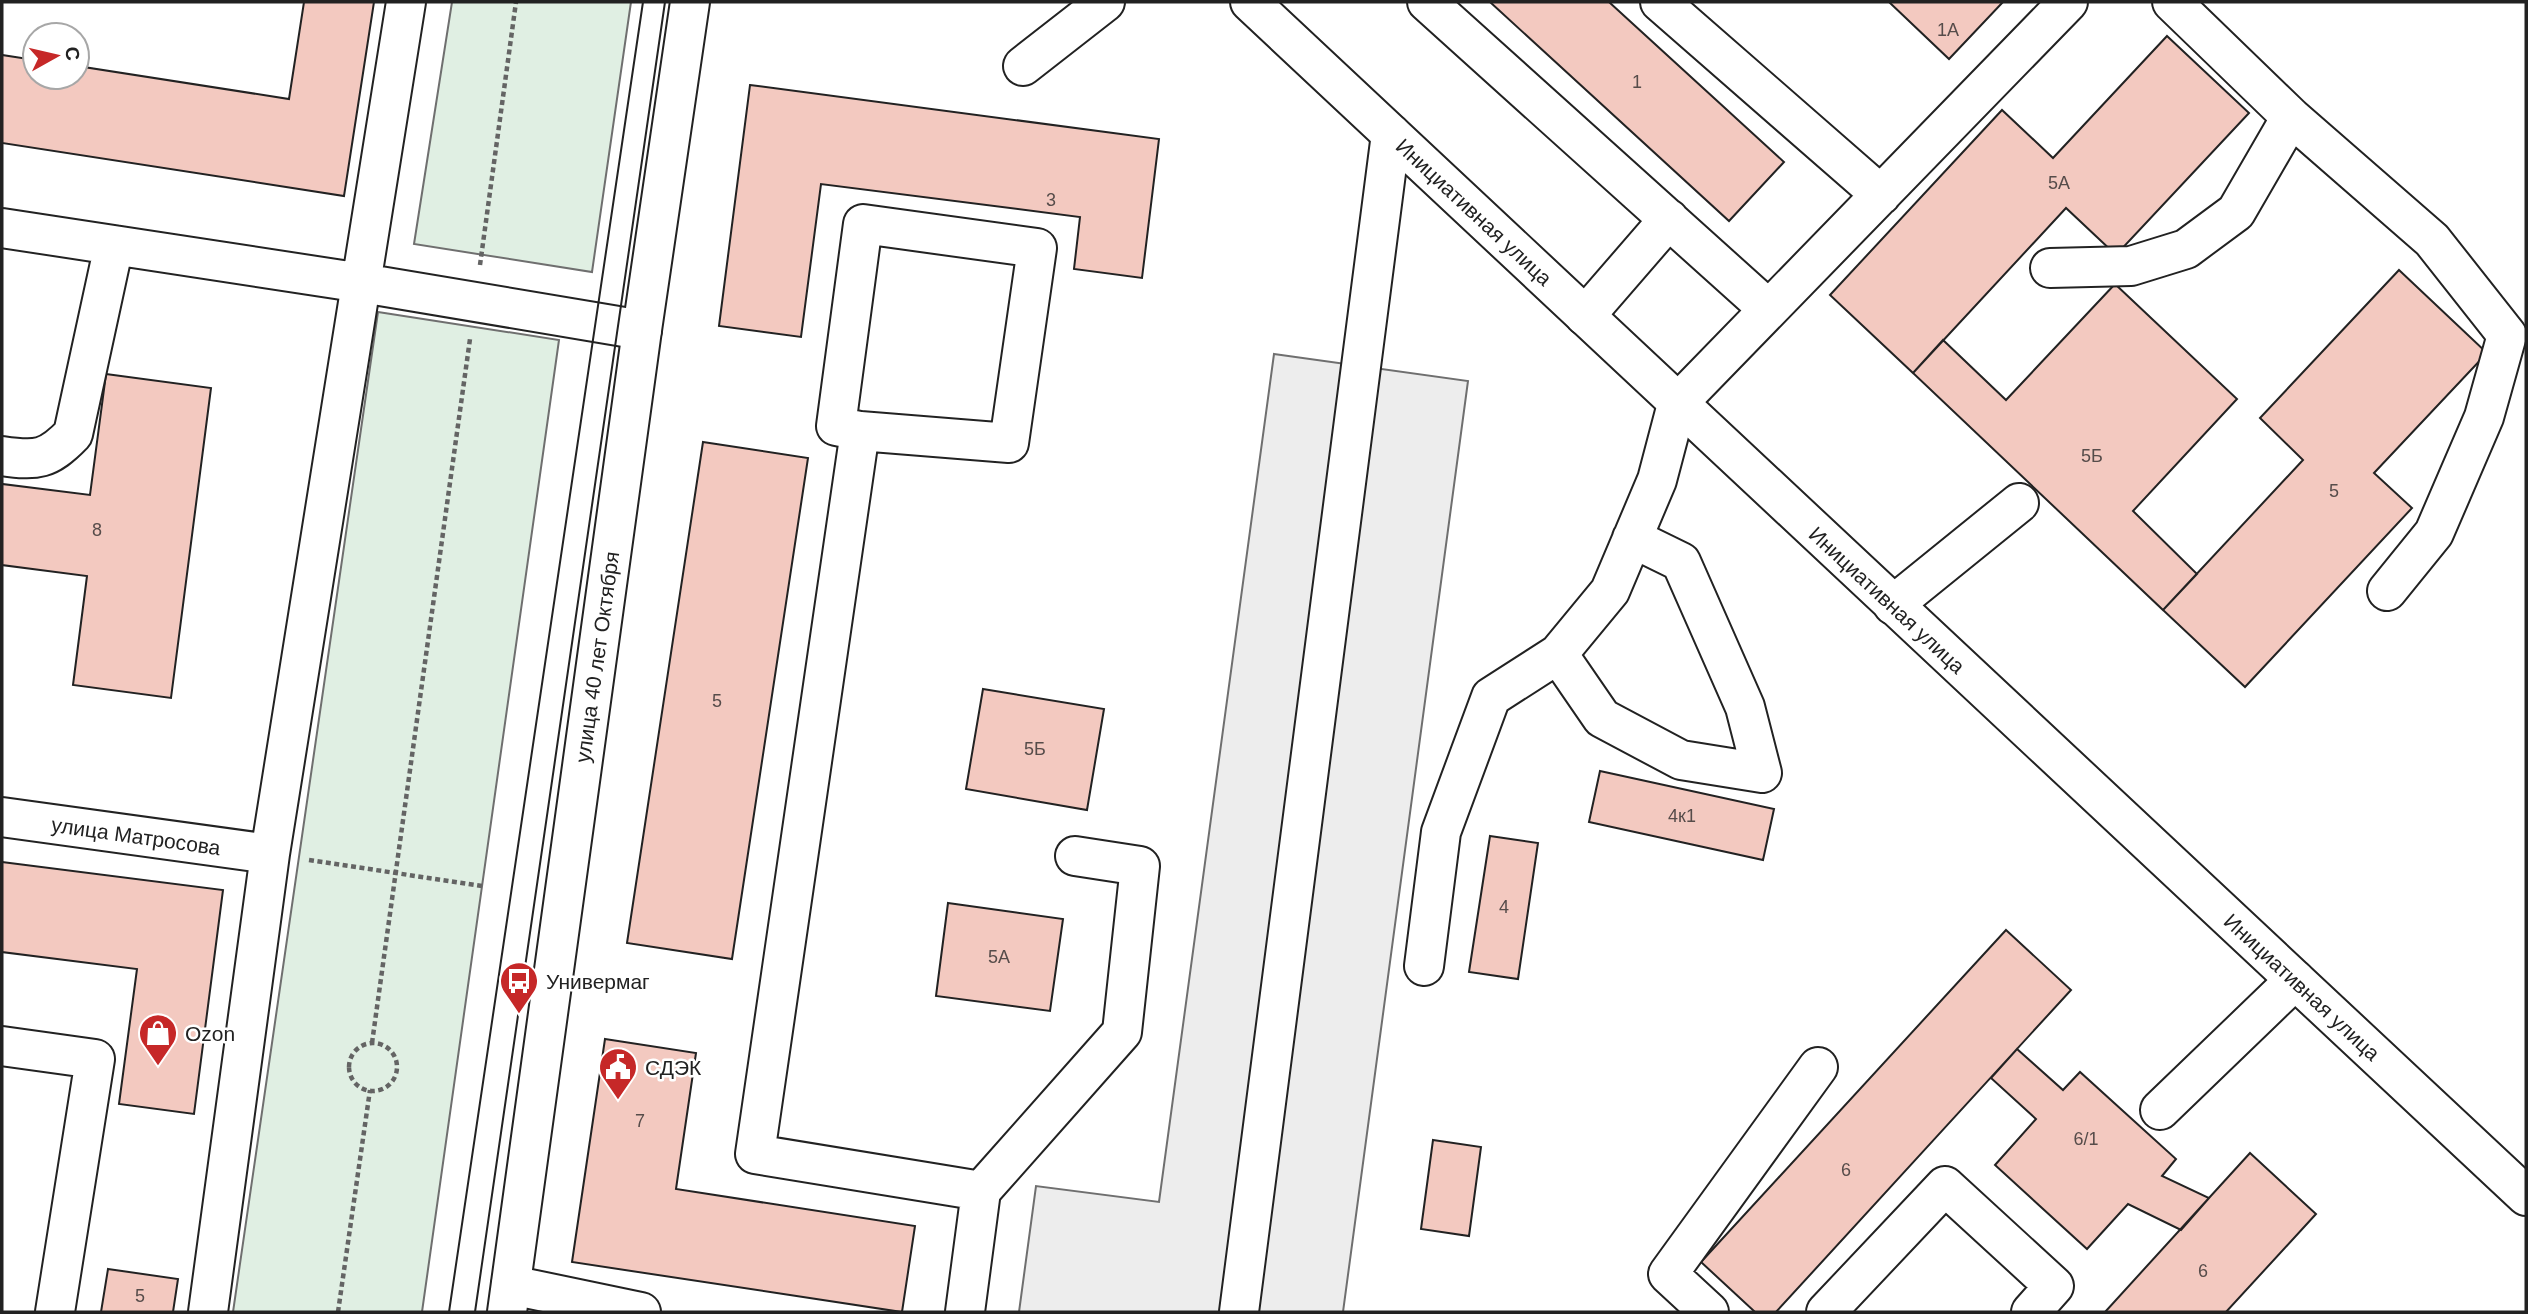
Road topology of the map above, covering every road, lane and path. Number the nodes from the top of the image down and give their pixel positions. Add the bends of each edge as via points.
1 (406, 2) edge
2 (516, 2) edge
3 (690, 2) edge
4 (1105, 2) edge
5 (1427, 2) edge
6 (1660, 2) edge
7 (2068, 2) edge
8 (2172, 2) edge
9 (1266, 7) edge
10 (1023, 66) dead end
11 (2291, 117) junction
12 (1391, 134) junction
13 (1881, 195) junction
14 (1669, 219) junction
15 (2, 228) edge
16 (114, 245) junction
17 (2050, 268) dead end
18 (362, 283) junction
19 (475, 301) junction
20 (1768, 309) junction
21 (1584, 316) junction
22 (642, 330) junction
23 (1677, 404) junction
24 (860, 431) junction
25 (2, 456) edge
26 (2019, 503) dead end
27 (1632, 538) junction
28 (2387, 591) dead end
29 (1893, 605) junction
30 (1558, 654) junction
31 (2, 817) edge
32 (270, 854) junction
33 (1075, 856) dead end
34 (396, 873) junction
35 (482, 886) dead end
36 (1424, 966) dead end
37 (2295, 980) junction
38 (372, 1042) junction
39 (2, 1046) edge
40 (1818, 1067) dead end
41 (370, 1090) junction
42 (2161, 1110) dead end
43 (981, 1191) junction
44 (2526, 1196) edge
45 (509, 1299) edge
46 (55, 1312) edge
47 (208, 1312) edge
48 (338, 1312) edge
49 (641, 1312) edge
50 (965, 1312) edge
51 (1239, 1312) edge
52 (1709, 1312) edge
53 (1826, 1312) edge
54 (2031, 1312) edge

1 - 18 main road
2 - 19 path
3 - 22 main road, улица 40 лет Октября
4 - 10 main road
5 - 14 main road
6 - 13 main road
7 - 13 main road
8 - 11 main road
9 - 12 main road, Инициативная улица
11 - 17 main road via 2236,212 2186,249 2131,266
11 - 28 main road via 2432,240 2507,335 2484,417 2434,533
12 - 21 main road, Инициативная улица
12 - 51 main road
13 - 20 main road
14 - 20 main road
14 - 21 main road
15 - 16 main road
16 - 18 main road
16 - 25 main road via 74,434 56,452 28,460
18 - 19 main road
18 - 32 main road
19 - 22 main road
19 - 34 path
20 - 23 main road
21 - 23 main road, Инициативная улица
22 - 45 main road, улица 40 лет Октября
23 - 27 main road via 1657,480
23 - 29 main road, Инициативная улица
24 - 24 main road via 835,426 863,224 1037,248 1009,443
24 - 43 main road via 755,1154
26 - 29 main road
27 - 30 main road via 1609,591
27 - 30 main road via 1681,562 1745,707 1762,773 1681,760 1602,718
29 - 37 main road, Инициативная улица
30 - 36 main road via 1491,697 1441,832
31 - 32 main road, улица Матросова
32 - 34 path
32 - 47 main road
33 - 43 main road via 1140,866 1122,1032
34 - 35 path
34 - 38 path
37 - 42 main road
37 - 44 main road, Инициативная улица
38 - 41 path via 358,1048 349,1062 352,1077
38 - 41 path via 393,1053 397,1068 385,1087
39 - 46 main road via 95,1059
40 - 52 main road via 1668,1274
41 - 48 path
43 - 50 main road
45 - 49 main road
53 - 54 main road via 1945,1186 2054,1286

